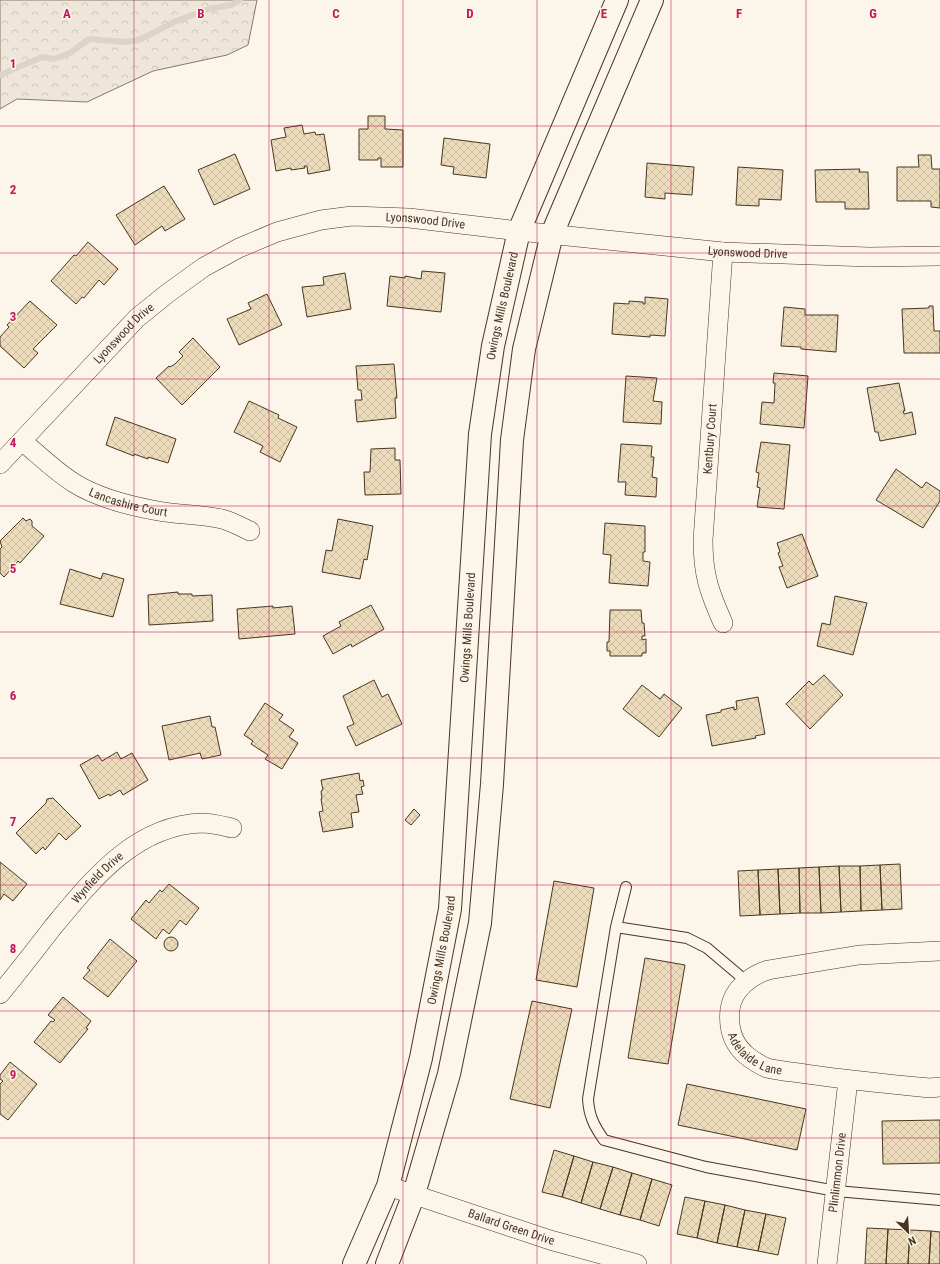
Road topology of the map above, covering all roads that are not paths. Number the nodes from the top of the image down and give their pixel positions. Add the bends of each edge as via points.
1 (617, 0) edge
2 (652, 0) edge
3 (518, 231) junction
4 (552, 234) junction
5 (723, 252) junction
6 (940, 256) edge
7 (22, 441) junction
8 (0, 464) edge
9 (250, 531) dead end
10 (723, 623) dead end
11 (232, 828) dead end
12 (626, 887) dead end
13 (616, 927) junction
14 (940, 952) edge
15 (746, 981) junction
16 (0, 994) edge
17 (848, 1080) junction
18 (940, 1087) edge
19 (388, 1186) junction
20 (836, 1191) junction
21 (414, 1194) junction
22 (940, 1200) edge
23 (610, 1261) edge
24 (354, 1264) edge
25 (387, 1264) edge
26 (637, 1264) edge
27 (827, 1264) edge

1 - 3 main road, Owings Mills Boulevard
2 - 4 main road
3 - 4 street, Lyonswood Drive
3 - 7 street, Lyonswood Drive via 409,218 352,216 321,220 265,237 204,267 137,318
3 - 19 main road, Owings Mills Boulevard via 493,346 480,434 450,909 421,1058
4 - 5 street, Lyonswood Drive
4 - 21 main road via 524,349 512,440 492,784 480,923 449,1074
5 - 6 street, Lyonswood Drive via 869,257
5 - 10 street, Kentbury Court via 703,540 703,567 711,597
7 - 8 street, Lyonswood Drive
7 - 9 street, Lancashire Court via 75,484 99,494 159,511 224,519
11 - 16 street, Wynfield Drive via 203,823 179,826 151,836 103,868
12 - 13 lane
13 - 15 lane via 687,938 707,948
13 - 20 lane via 588,1099 589,1115 604,1140 706,1167
14 - 15 street, Adelaide Lane via 859,955 768,970
15 - 17 street, Adelaide Lane via 733,997 729,1020 732,1037 746,1055 767,1068
17 - 18 street, Adelaide Lane
17 - 20 street, Plinlimmon Drive
19 - 21 street, Ballard Green Drive
19 - 24 main road, Owings Mills Boulevard
20 - 22 lane
20 - 27 street, Plinlimmon Drive
21 - 23 street, Ballard Green Drive
21 - 25 main road
23 - 26 street, Ballard Green Drive

